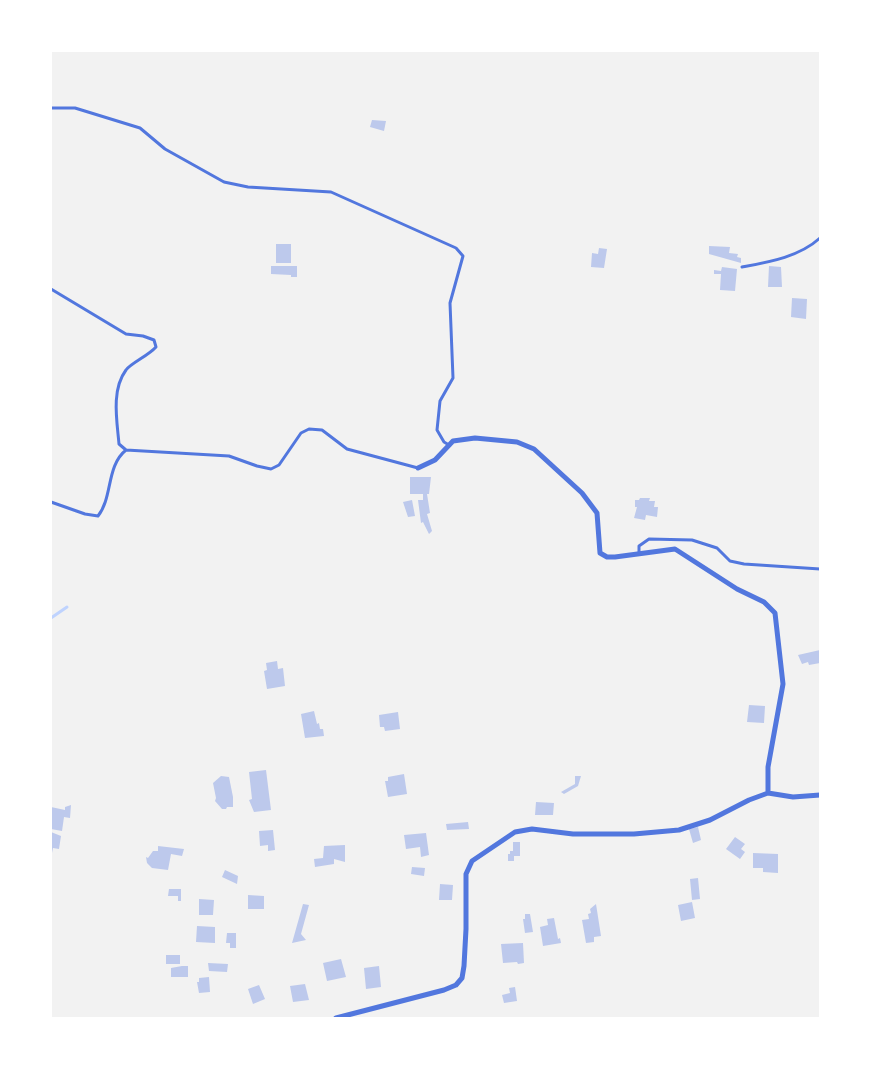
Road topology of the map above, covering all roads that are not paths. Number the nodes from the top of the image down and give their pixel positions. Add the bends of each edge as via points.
1 (51, 108) edge
2 (820, 238) edge
3 (742, 267) dead end
4 (51, 289) edge
5 (449, 445) junction
6 (126, 450) junction
7 (418, 468) joint
8 (51, 502) edge
9 (639, 554) junction
10 (820, 569) edge
11 (768, 793) junction
12 (820, 795) edge
13 (336, 1018) edge

1 - 5 lane via 75,108 140,128 165,149 224,182 331,192 456,248 463,256 450,303 453,378 440,401 437,430
2 - 3 lane via 778,260
4 - 6 lane via 126,334 154,340 156,347 127,368 120,382 116,412 119,444
5 - 7 street
5 - 9 street via 475,438 517,442 534,449 582,493 597,513 600,553 607,557
6 - 7 lane via 229,456 271,469 279,465 301,433 309,429 322,430 347,449
6 - 8 lane via 112,472 104,508 98,516
9 - 10 lane via 639,546 649,539 692,540 717,548 730,561
9 - 11 street via 675,549 764,602 775,613 783,684 768,767
11 - 12 street via 793,797
11 - 13 street via 679,830 634,834 532,829 515,832 472,861 466,874 464,966 456,985

